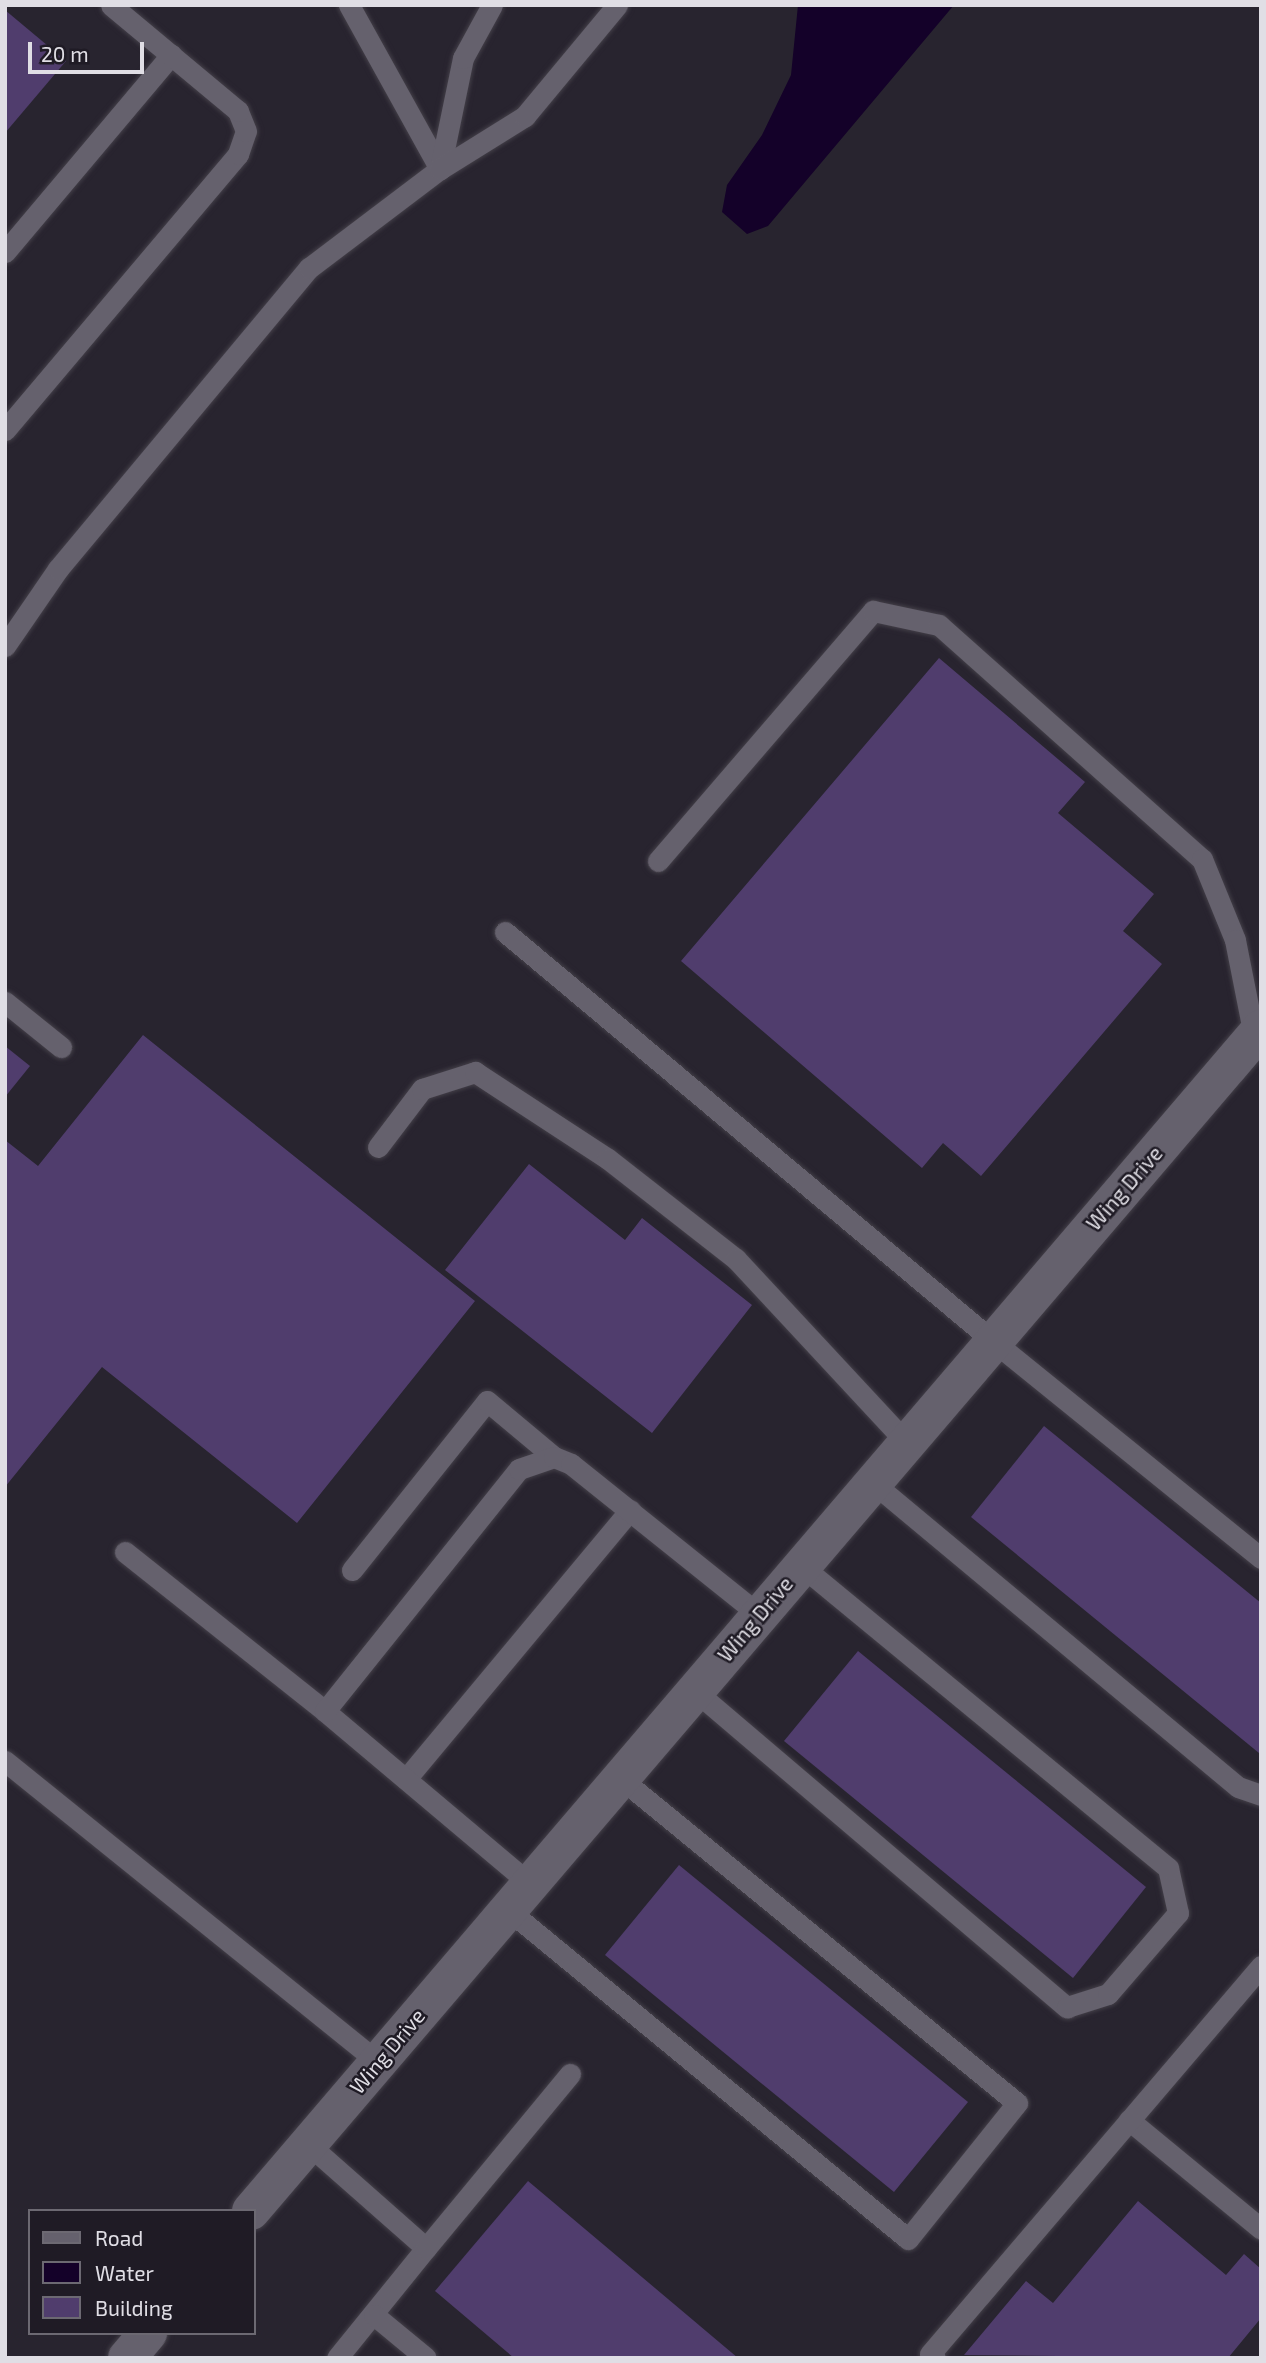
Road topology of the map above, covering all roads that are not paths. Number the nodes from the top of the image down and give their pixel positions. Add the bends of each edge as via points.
1 (111, 5) edge
2 (349, 5) edge
3 (492, 5) edge
4 (617, 5) edge
5 (171, 55) junction
6 (440, 169) junction
7 (5, 253) edge
8 (5, 430) edge
9 (5, 646) edge
10 (658, 861) dead end
11 (505, 932) dead end
12 (5, 1002) edge
13 (1258, 1033) edge
14 (61, 1047) dead end
15 (379, 1147) dead end
16 (993, 1341) junction
17 (906, 1442) junction
18 (554, 1457) junction
19 (872, 1482) junction
20 (630, 1510) junction
21 (125, 1552) dead end
22 (1261, 1558) edge
23 (800, 1565) junction
24 (352, 1570) dead end
25 (758, 1614) junction
26 (694, 1690) junction
27 (325, 1711) junction
28 (5, 1761) edge
29 (620, 1777) junction
30 (406, 1779) junction
31 (1261, 1795) edge
32 (518, 1896) junction
33 (1261, 1966) edge
34 (378, 2062) junction
35 (570, 2074) dead end
36 (1129, 2120) junction
37 (308, 2144) junction
38 (253, 2209) edge
39 (1261, 2229) edge
40 (426, 2248) junction
41 (374, 2315) junction
42 (146, 2335) edge
43 (127, 2358) edge
44 (337, 2358) edge
45 (426, 2358) edge
46 (935, 2358) edge

1 - 5 lane
2 - 6 lane
3 - 6 lane via 463,58
4 - 6 lane via 525,116
5 - 7 lane
5 - 8 lane via 238,111 246,131 239,154
6 - 9 lane via 309,268 58,569
10 - 13 lane via 873,611 940,625 1202,859 1235,940
11 - 16 lane
12 - 14 lane
13 - 16 street, Wing Drive
15 - 17 lane via 422,1089 475,1072 608,1159 737,1259
16 - 17 street, Wing Drive
16 - 22 lane
17 - 19 street, Wing Drive
18 - 20 lane via 571,1464
18 - 24 lane via 487,1401
18 - 27 lane via 519,1469
19 - 23 street, Wing Drive
19 - 31 lane via 1238,1787
20 - 25 lane
20 - 30 lane
21 - 27 lane
23 - 25 street, Wing Drive
23 - 26 lane via 1168,1868 1178,1913 1108,1994 1067,2007
25 - 26 street, Wing Drive
26 - 29 street, Wing Drive
27 - 30 lane
28 - 34 lane
29 - 32 street, Wing Drive
29 - 32 lane via 1017,2103 908,2239
30 - 32 lane
32 - 34 street, Wing Drive
33 - 36 lane
34 - 37 street, Wing Drive
35 - 40 lane
36 - 39 lane
36 - 46 lane via 930,2354
37 - 38 street, Wing Drive
37 - 40 lane
40 - 41 lane
41 - 44 lane
41 - 45 lane
42 - 43 street

